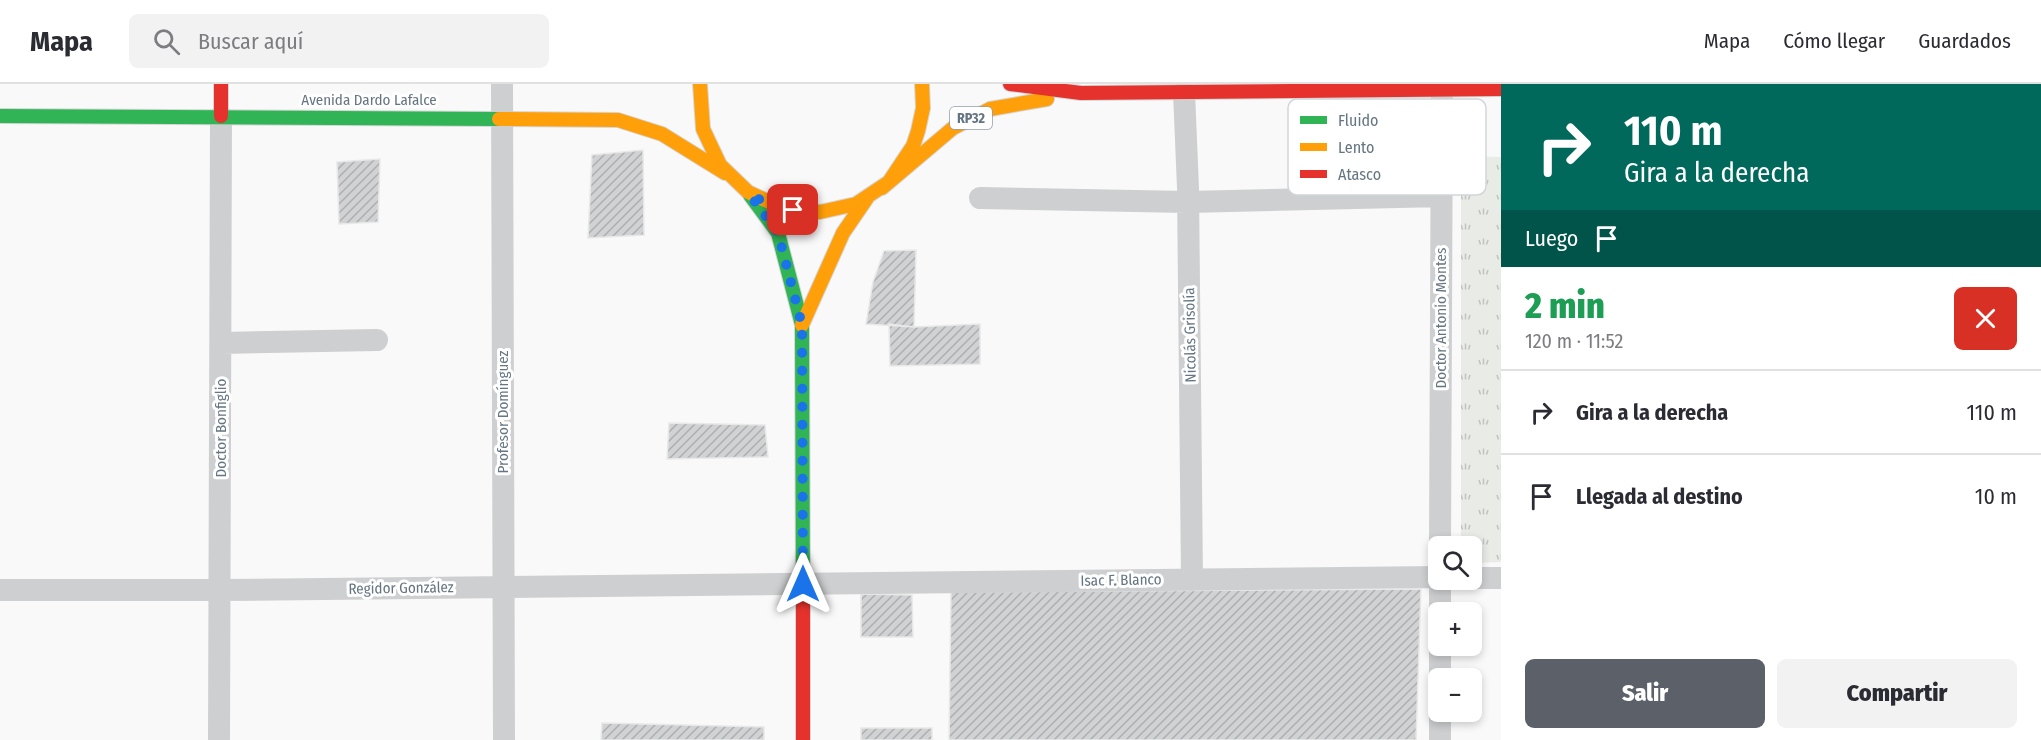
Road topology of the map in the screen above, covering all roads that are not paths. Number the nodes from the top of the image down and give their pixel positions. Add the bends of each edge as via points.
1 (221, 84) edge
2 (502, 84) edge
3 (700, 84) edge
4 (922, 84) edge
5 (1010, 84) edge
6 (1442, 87) edge
7 (1144, 88) edge
8 (1501, 89) edge
9 (1184, 92) junction
10 (1082, 93) junction
11 (0, 116) edge
12 (221, 116) junction
13 (502, 117) junction
14 (725, 173) junction
15 (882, 188) junction
16 (750, 195) junction
17 (1441, 196) joint
18 (867, 198) junction
19 (980, 198) dead end
20 (1188, 202) junction
21 (802, 325) junction
22 (376, 340) dead end
23 (221, 343) junction
24 (1440, 536) edge
25 (1428, 578) edge
26 (1482, 578) edge
27 (1501, 578) edge
28 (1192, 580) junction
29 (803, 584) junction
30 (503, 586) junction
31 (0, 590) edge
32 (221, 590) junction
33 (1440, 722) edge
34 (219, 740) edge
35 (504, 740) edge
36 (803, 740) edge
37 (1440, 740) edge

1 - 12 main road
2 - 13 street, Profesor Domínguez
3 - 14 main road, RP32 via 698,105 706,141
4 - 15 main road, RP32 via 920,129 906,162
5 - 10 main road, RP32
6 - 8 main road, RP32
6 - 9 main road, RP32
7 - 9 main road, RP32
7 - 10 main road, RP32
9 - 20 street, Nicolás Grisolía
10 - 15 main road, RP32 via 990,109 953,128
11 - 12 main road, Avenida Dardo Lafalce / RP32
12 - 13 main road, Avenida Dardo Lafalce / RP32
12 - 23 street, Doctor Bonfiglio
13 - 14 main road, Avenida Dardo Lafalce / RP32 via 618,120 662,134
13 - 30 street, Profesor Domínguez
14 - 16 main road, RP32
15 - 18 main road, RP32
16 - 18 main road, RP32 via 778,208 808,213 839,209
16 - 21 main road via 778,233
17 - 20 street
17 - 24 street, Doctor Antonio Montes
18 - 21 main road via 843,233
19 - 20 street
20 - 28 street, Nicolás Grisolía
21 - 29 main road
22 - 23 street
23 - 32 street, Doctor Bonfiglio
25 - 28 street, Isac F. Blanco
26 - 27 street
28 - 29 street, Isac F. Blanco
29 - 30 street, Regidor González
29 - 36 main road
30 - 32 street, Regidor González
30 - 35 street, Profesor Domínguez
31 - 32 street, Regidor González
32 - 34 street, Doctor Bonfiglio
33 - 37 street

